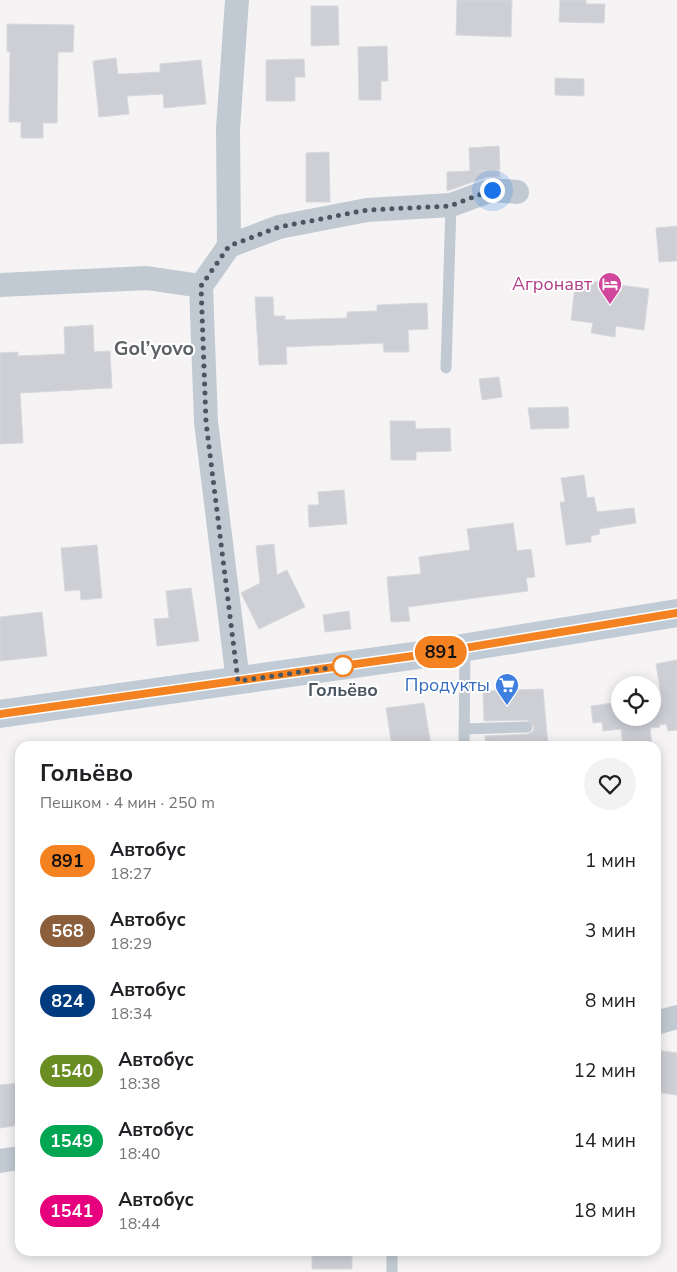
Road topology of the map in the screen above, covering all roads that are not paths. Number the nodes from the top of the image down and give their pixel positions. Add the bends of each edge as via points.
1 (237, 0) edge
2 (517, 192) dead end
3 (450, 206) junction
4 (229, 246) junction
5 (0, 285) edge
6 (201, 286) junction
7 (446, 368) dead end
8 (677, 613) edge
9 (465, 648) junction
10 (238, 681) junction
11 (0, 714) edge
12 (527, 727) dead end
13 (464, 729) junction
14 (464, 741) edge
15 (677, 1017) edge
16 (661, 1022) edge
17 (15, 1159) edge
18 (0, 1161) edge
19 (392, 1256) edge
20 (392, 1272) edge

1 - 4 street via 228,129
2 - 3 street via 492,190
3 - 4 street via 367,210 279,227
3 - 7 lane
4 - 6 street
5 - 6 street via 147,278
6 - 10 street via 206,422
8 - 9 main road
9 - 10 main road
9 - 13 lane
10 - 11 main road
12 - 13 lane
13 - 14 lane
15 - 16 street
17 - 18 street
19 - 20 lane

